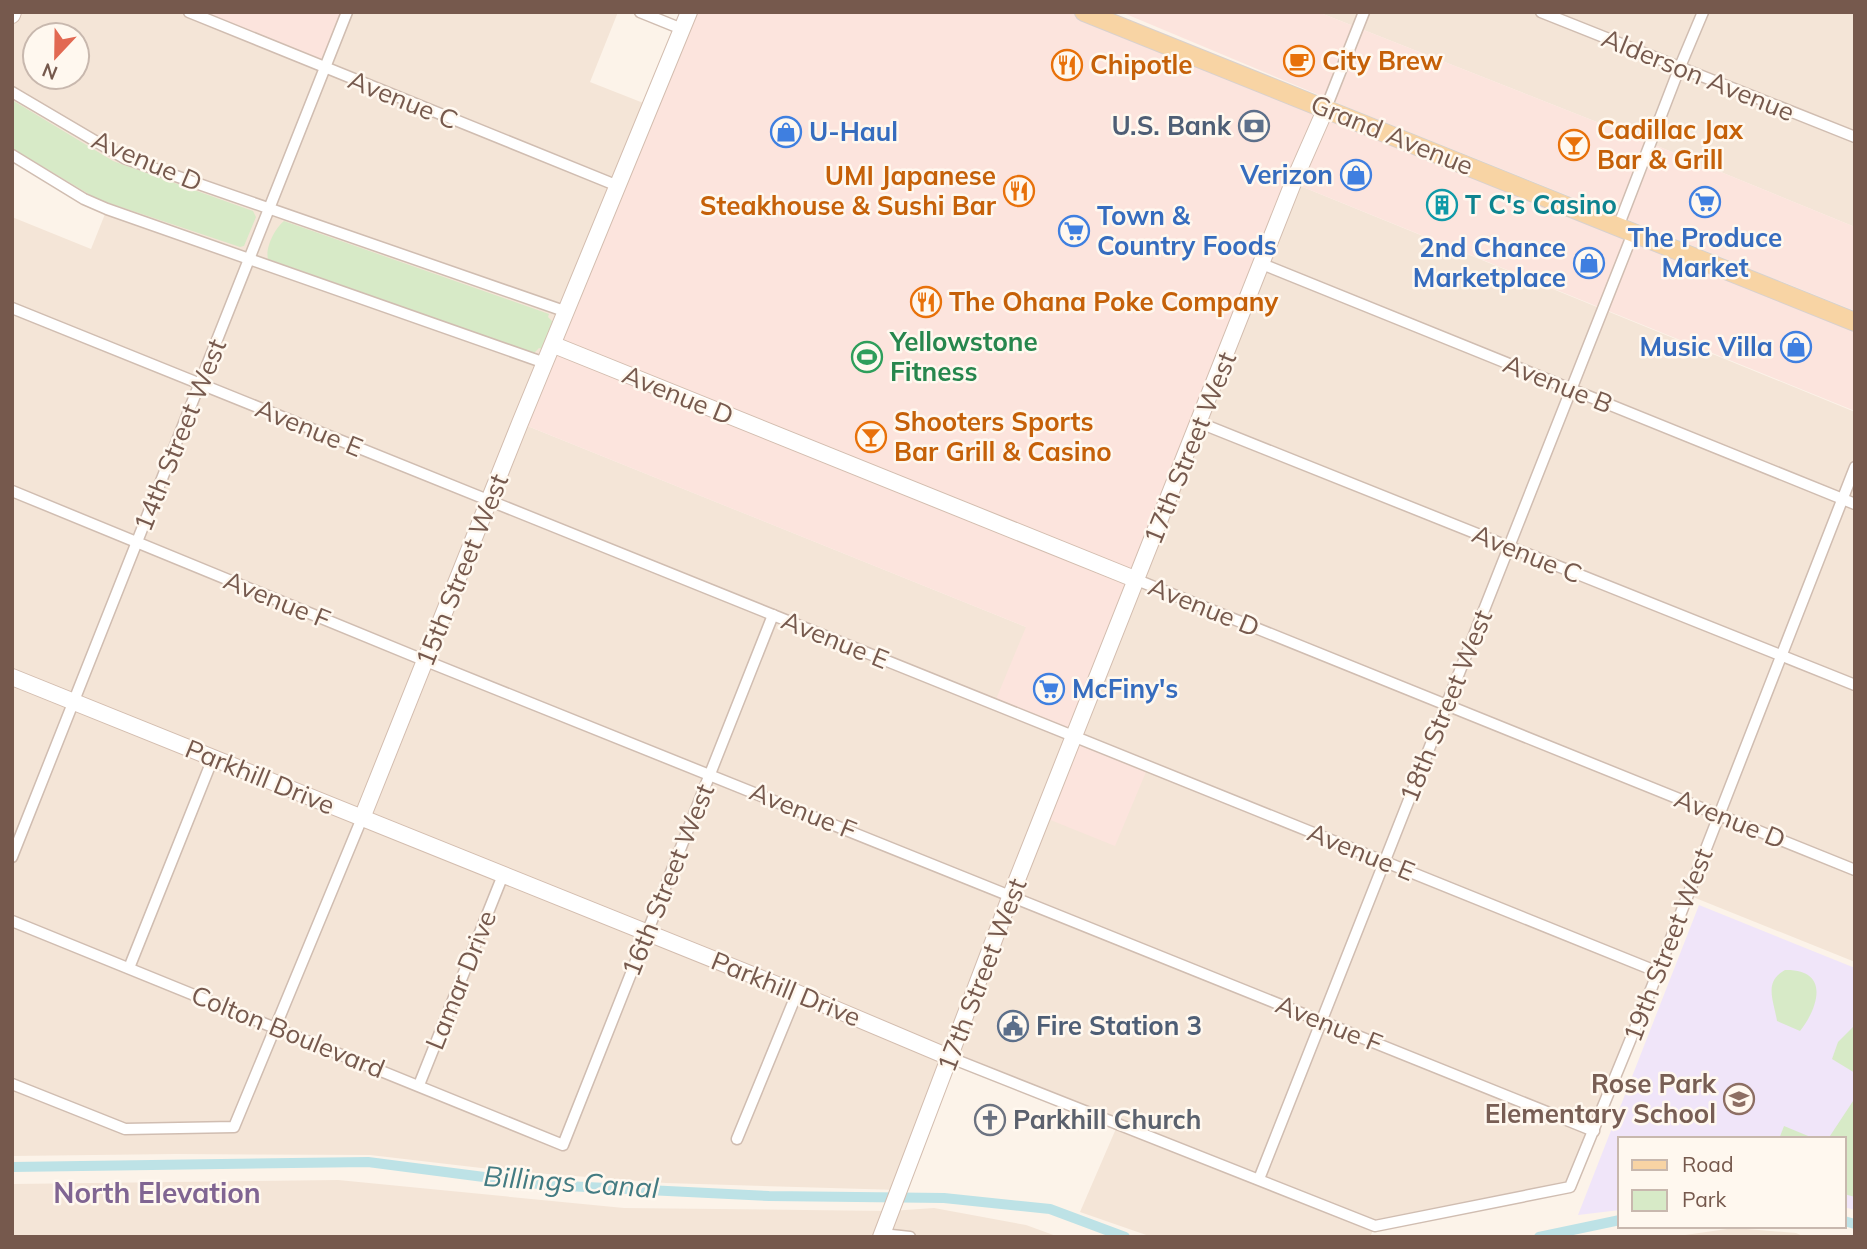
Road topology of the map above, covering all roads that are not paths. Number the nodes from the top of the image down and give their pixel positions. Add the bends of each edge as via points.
1 (189, 12) edge
2 (346, 12) edge
3 (640, 12) edge
4 (689, 12) edge
5 (1084, 12) edge
6 (1364, 12) edge
7 (1541, 12) edge
8 (1703, 12) edge
9 (682, 29) junction
10 (324, 68) junction
11 (1678, 69) junction
12 (12, 92) edge
13 (1326, 108) junction
14 (1855, 137) edge
15 (12, 155) edge
16 (618, 186) junction
17 (269, 208) junction
18 (1626, 230) junction
19 (249, 259) junction
20 (1262, 264) junction
21 (12, 308) edge
22 (567, 312) junction
23 (1855, 322) edge
24 (554, 345) junction
25 (545, 363) junction
26 (200, 384) junction
27 (1571, 390) junction
28 (1200, 422) junction
29 (1855, 467) edge
30 (12, 491) edge
31 (1842, 499) junction
32 (488, 502) junction
33 (1855, 504) edge
34 (137, 542) junction
35 (1509, 547) junction
36 (1137, 580) junction
37 (773, 615) junction
38 (1781, 654) junction
39 (426, 661) junction
40 (12, 677) edge
41 (1855, 685) edge
42 (74, 702) junction
43 (1447, 705) junction
44 (1075, 737) junction
45 (214, 758) junction
46 (710, 773) junction
47 (1719, 814) junction
48 (362, 818) junction
49 (12, 857) edge
50 (1385, 862) junction
51 (1855, 870) edge
52 (503, 875) junction
53 (1011, 895) junction
54 (12, 920) edge
55 (647, 933) junction
56 (129, 968) junction
57 (1658, 972) junction
58 (797, 993) junction
59 (1322, 1021) junction
60 (274, 1027) junction
61 (951, 1058) junction
62 (12, 1083) edge
63 (419, 1086) junction
64 (1594, 1131) junction
65 (737, 1139) dead end
66 (563, 1145) joint
67 (1259, 1179) junction
68 (1570, 1187) joint
69 (881, 1236) edge
70 (910, 1237) edge

1 - 10 street, Avenue C
2 - 10 street, 14th Street West
3 - 9 street
4 - 9 street, 15th Street West
5 - 13 main road, Grand Avenue
6 - 13 street, 17th Street West
7 - 11 street, Alderson Avenue
8 - 11 street, 18th Street West
9 - 16 street, 15th Street West
10 - 16 street, Avenue C
10 - 17 street, 14th Street West
11 - 14 street, Alderson Avenue
11 - 18 street, 18th Street West
12 - 17 street, Avenue D via 124,158
13 - 18 main road, Grand Avenue
13 - 20 street, 17th Street West
15 - 19 street, Avenue D via 84,199
16 - 22 street, 15th Street West
17 - 19 street, 14th Street West
17 - 22 street, Avenue D
18 - 23 main road, Grand Avenue
18 - 27 street, 18th Street West
19 - 25 street, Avenue D
19 - 26 street, 14th Street West
20 - 27 street, Avenue B
20 - 28 street, 17th Street West
21 - 26 street, Avenue E
22 - 24 street, 15th Street West
24 - 25 street, 15th Street West
24 - 36 street, Avenue D
25 - 32 street, 15th Street West
26 - 32 street, Avenue E
26 - 34 street, 14th Street West
27 - 31 street, Avenue B
27 - 35 street, 18th Street West
28 - 35 street, Avenue C
28 - 36 street, 17th Street West
29 - 31 street, 19th Street West
30 - 34 street, Avenue F
31 - 33 street, Avenue B
31 - 38 street, 19th Street West
32 - 37 street, Avenue E
32 - 39 street, 15th Street West
34 - 39 street, Avenue F
34 - 42 street, 14th Street West
35 - 38 street, Avenue C
35 - 43 street, 18th Street West
36 - 43 street, Avenue D
36 - 44 street, 17th Street West
37 - 44 street, Avenue E
37 - 46 street, 16th Street West
38 - 41 street, Avenue C
38 - 47 street, 19th Street West
39 - 46 street, Avenue F
39 - 48 street, 15th Street West
40 - 42 street, Parkhill Drive
42 - 45 street, Parkhill Drive
42 - 49 street, 14th Street West
43 - 47 street, Avenue D
43 - 50 street, 18th Street West
44 - 50 street, Avenue E
44 - 53 street, 17th Street West
45 - 48 street, Parkhill Drive
45 - 56 street
46 - 53 street, Avenue F
46 - 55 street, 16th Street West
47 - 51 street, Avenue D
47 - 57 street, 19th Street West
48 - 52 street, Parkhill Drive
48 - 60 street, 15th Street West
50 - 57 street, Avenue E
50 - 59 street, 18th Street West
52 - 55 street, Parkhill Drive
52 - 63 street, Lamar Drive
53 - 59 street, Avenue F
53 - 61 street, 17th Street West
54 - 56 street, Colton Boulevard
55 - 58 street, Parkhill Drive
55 - 66 street, 16th Street West
56 - 60 street, Colton Boulevard
57 - 64 street, 19th Street West
58 - 61 street, Parkhill Drive
58 - 65 street
59 - 64 street, Avenue F
59 - 67 street, 18th Street West
60 - 62 street, 15th Street West via 234,1127 125,1129
60 - 63 street, Colton Boulevard
61 - 67 street, Parkhill Drive
61 - 69 street, 17th Street West
63 - 66 street, Colton Boulevard
64 - 68 street, 19th Street West
67 - 68 street, Parkhill Drive via 1375,1226
69 - 70 street

